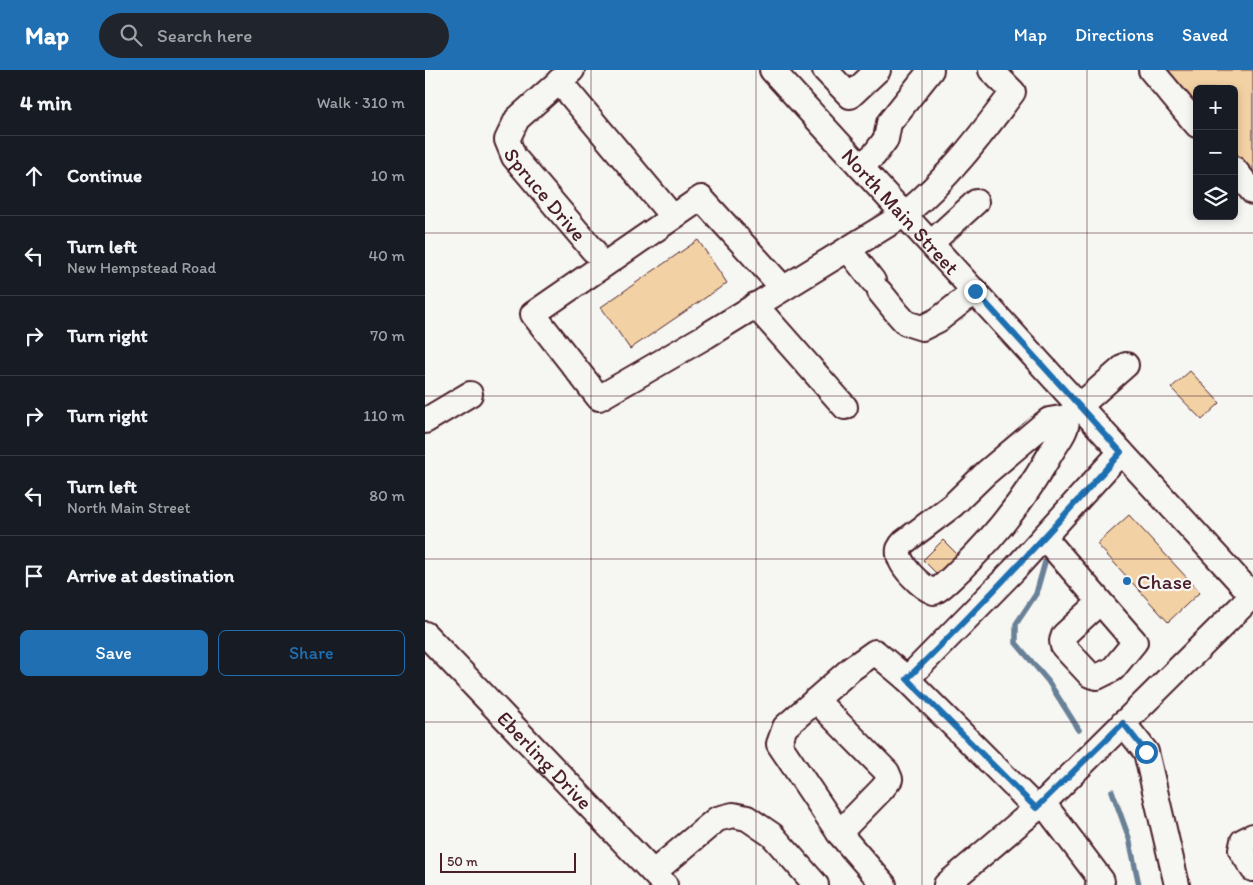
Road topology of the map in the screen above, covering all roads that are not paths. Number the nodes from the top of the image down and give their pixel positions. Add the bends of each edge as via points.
1 (773, 70) edge
2 (825, 70) edge
3 (878, 70) edge
4 (931, 70) edge
5 (991, 70) edge
6 (1151, 70) edge
7 (566, 76) edge
8 (1193, 119) edge
9 (860, 166) junction
10 (1238, 174) edge
11 (1253, 192) edge
12 (976, 202) dead end
13 (905, 214) junction
14 (672, 216) junction
15 (931, 243) junction
16 (848, 249) junction
17 (593, 250) dead end
18 (783, 288) junction
19 (975, 291) junction
20 (755, 304) junction
21 (1126, 364) dead end
22 (470, 394) dead end
23 (845, 408) dead end
24 (1074, 412) junction
25 (425, 420) edge
26 (1121, 452) junction
27 (1045, 537) junction
28 (1252, 592) edge
29 (1100, 602) junction
30 (425, 634) edge
31 (907, 679) junction
32 (816, 700) junction
33 (1123, 723) junction
34 (1039, 806) junction
35 (839, 832) junction
36 (1253, 836) edge
37 (1253, 869) edge
38 (659, 878) edge
39 (1101, 884) edge
40 (815, 885) edge
41 (885, 885) edge
42 (946, 885) edge
43 (1177, 885) edge

1 - 9 street, North Main Street
2 - 3 street via 850,96
4 - 9 street via 889,123 886,139
5 - 13 street via 1013,92 979,137 922,200
6 - 8 street
7 - 14 street
7 - 17 street, Spruce Drive via 517,119 507,140 514,157
9 - 13 street, North Main Street
10 - 11 street
12 - 15 street
13 - 15 street, North Main Street
13 - 16 street
14 - 18 street via 701,198
14 - 20 street via 533,314 599,398
15 - 19 street, North Main Street
16 - 18 street
16 - 19 street via 897,313 907,323 921,328
18 - 20 street
19 - 24 street, North Main Street
20 - 23 street
21 - 24 street
22 - 25 street
24 - 24 street via 1049,420 953,505 903,542 899,548 902,561 925,589 934,592 941,588 1011,514 1044,466
24 - 26 street, North Main Street
26 - 27 street
26 - 28 street, North Main Street
27 - 29 street
27 - 31 street
28 - 33 street
29 - 29 street via 1064,635 1062,641 1090,675 1097,677 1113,668 1135,642
30 - 38 street, Eberling Drive
31 - 32 street via 875,652
31 - 34 street
32 - 35 street via 785,727 779,744
32 - 35 street via 887,772 890,779
33 - 34 street
33 - 43 street via 1146,752
34 - 39 street
34 - 42 street
35 - 41 street
36 - 37 street via 1243,841 1241,850
38 - 40 street via 717,819 733,815 747,818 771,835

